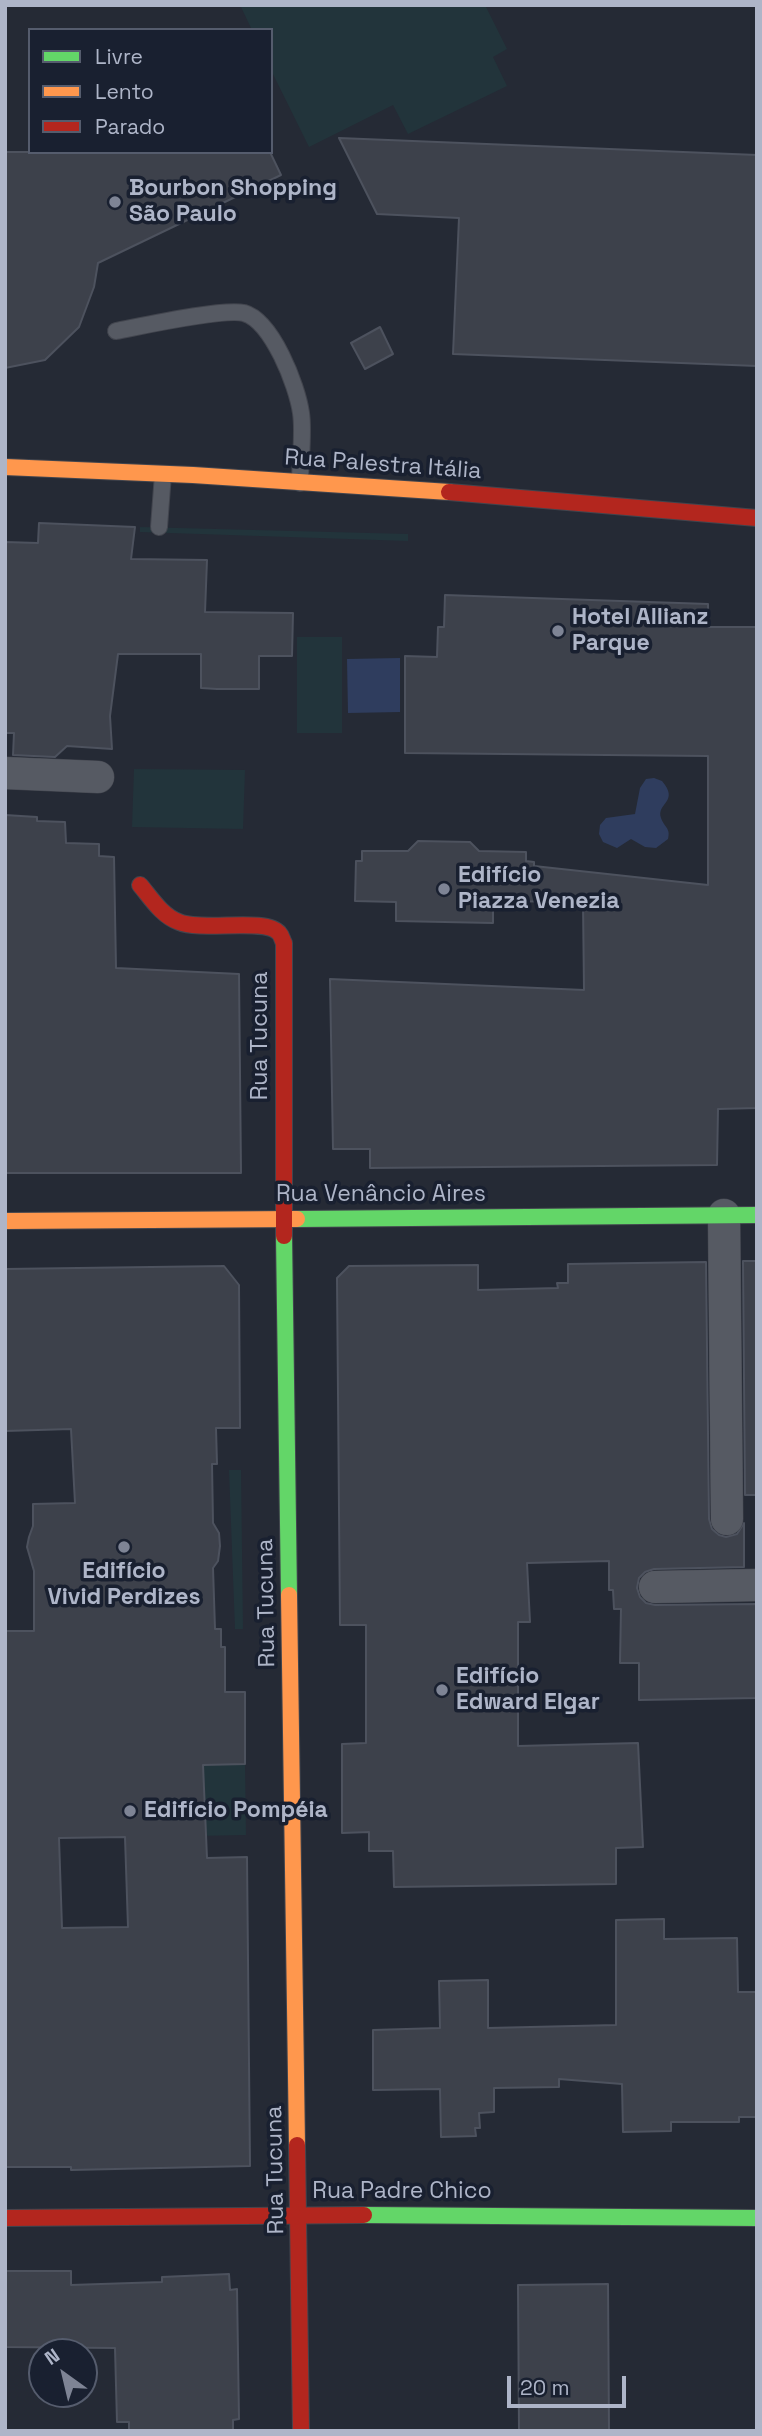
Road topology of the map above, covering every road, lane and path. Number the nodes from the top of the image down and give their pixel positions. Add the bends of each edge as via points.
1 (116, 331) dead end
2 (5, 467) edge
3 (163, 474) junction
4 (300, 483) junction
5 (757, 518) edge
6 (159, 527) dead end
7 (5, 773) edge
8 (98, 777) dead end
9 (140, 885) dead end
10 (724, 1215) junction
11 (757, 1215) edge
12 (284, 1218) junction
13 (5, 1222) edge
14 (727, 1519) dead end
15 (757, 1585) edge
16 (655, 1587) dead end
17 (299, 2214) junction
18 (5, 2218) edge
19 (757, 2218) edge
20 (301, 2431) edge

1 - 4 lane via 223,313 243,313 260,321 285,362 301,413
2 - 3 street, Rua Palestra Itália
3 - 4 street, Rua Palestra Itália
3 - 6 lane
4 - 5 street, Rua Palestra Itália
7 - 8 street
9 - 12 street, Rua Tucuna via 179,923 268,926 279,932 284,943
10 - 11 street, Rua Venâncio Aires
10 - 12 street, Rua Venâncio Aires
10 - 14 street
12 - 13 street, Rua Venâncio Aires
12 - 17 street, Rua Tucuna
15 - 16 street
17 - 18 street, Rua Padre Chico
17 - 19 street, Rua Padre Chico
17 - 20 street, Rua Tucuna

